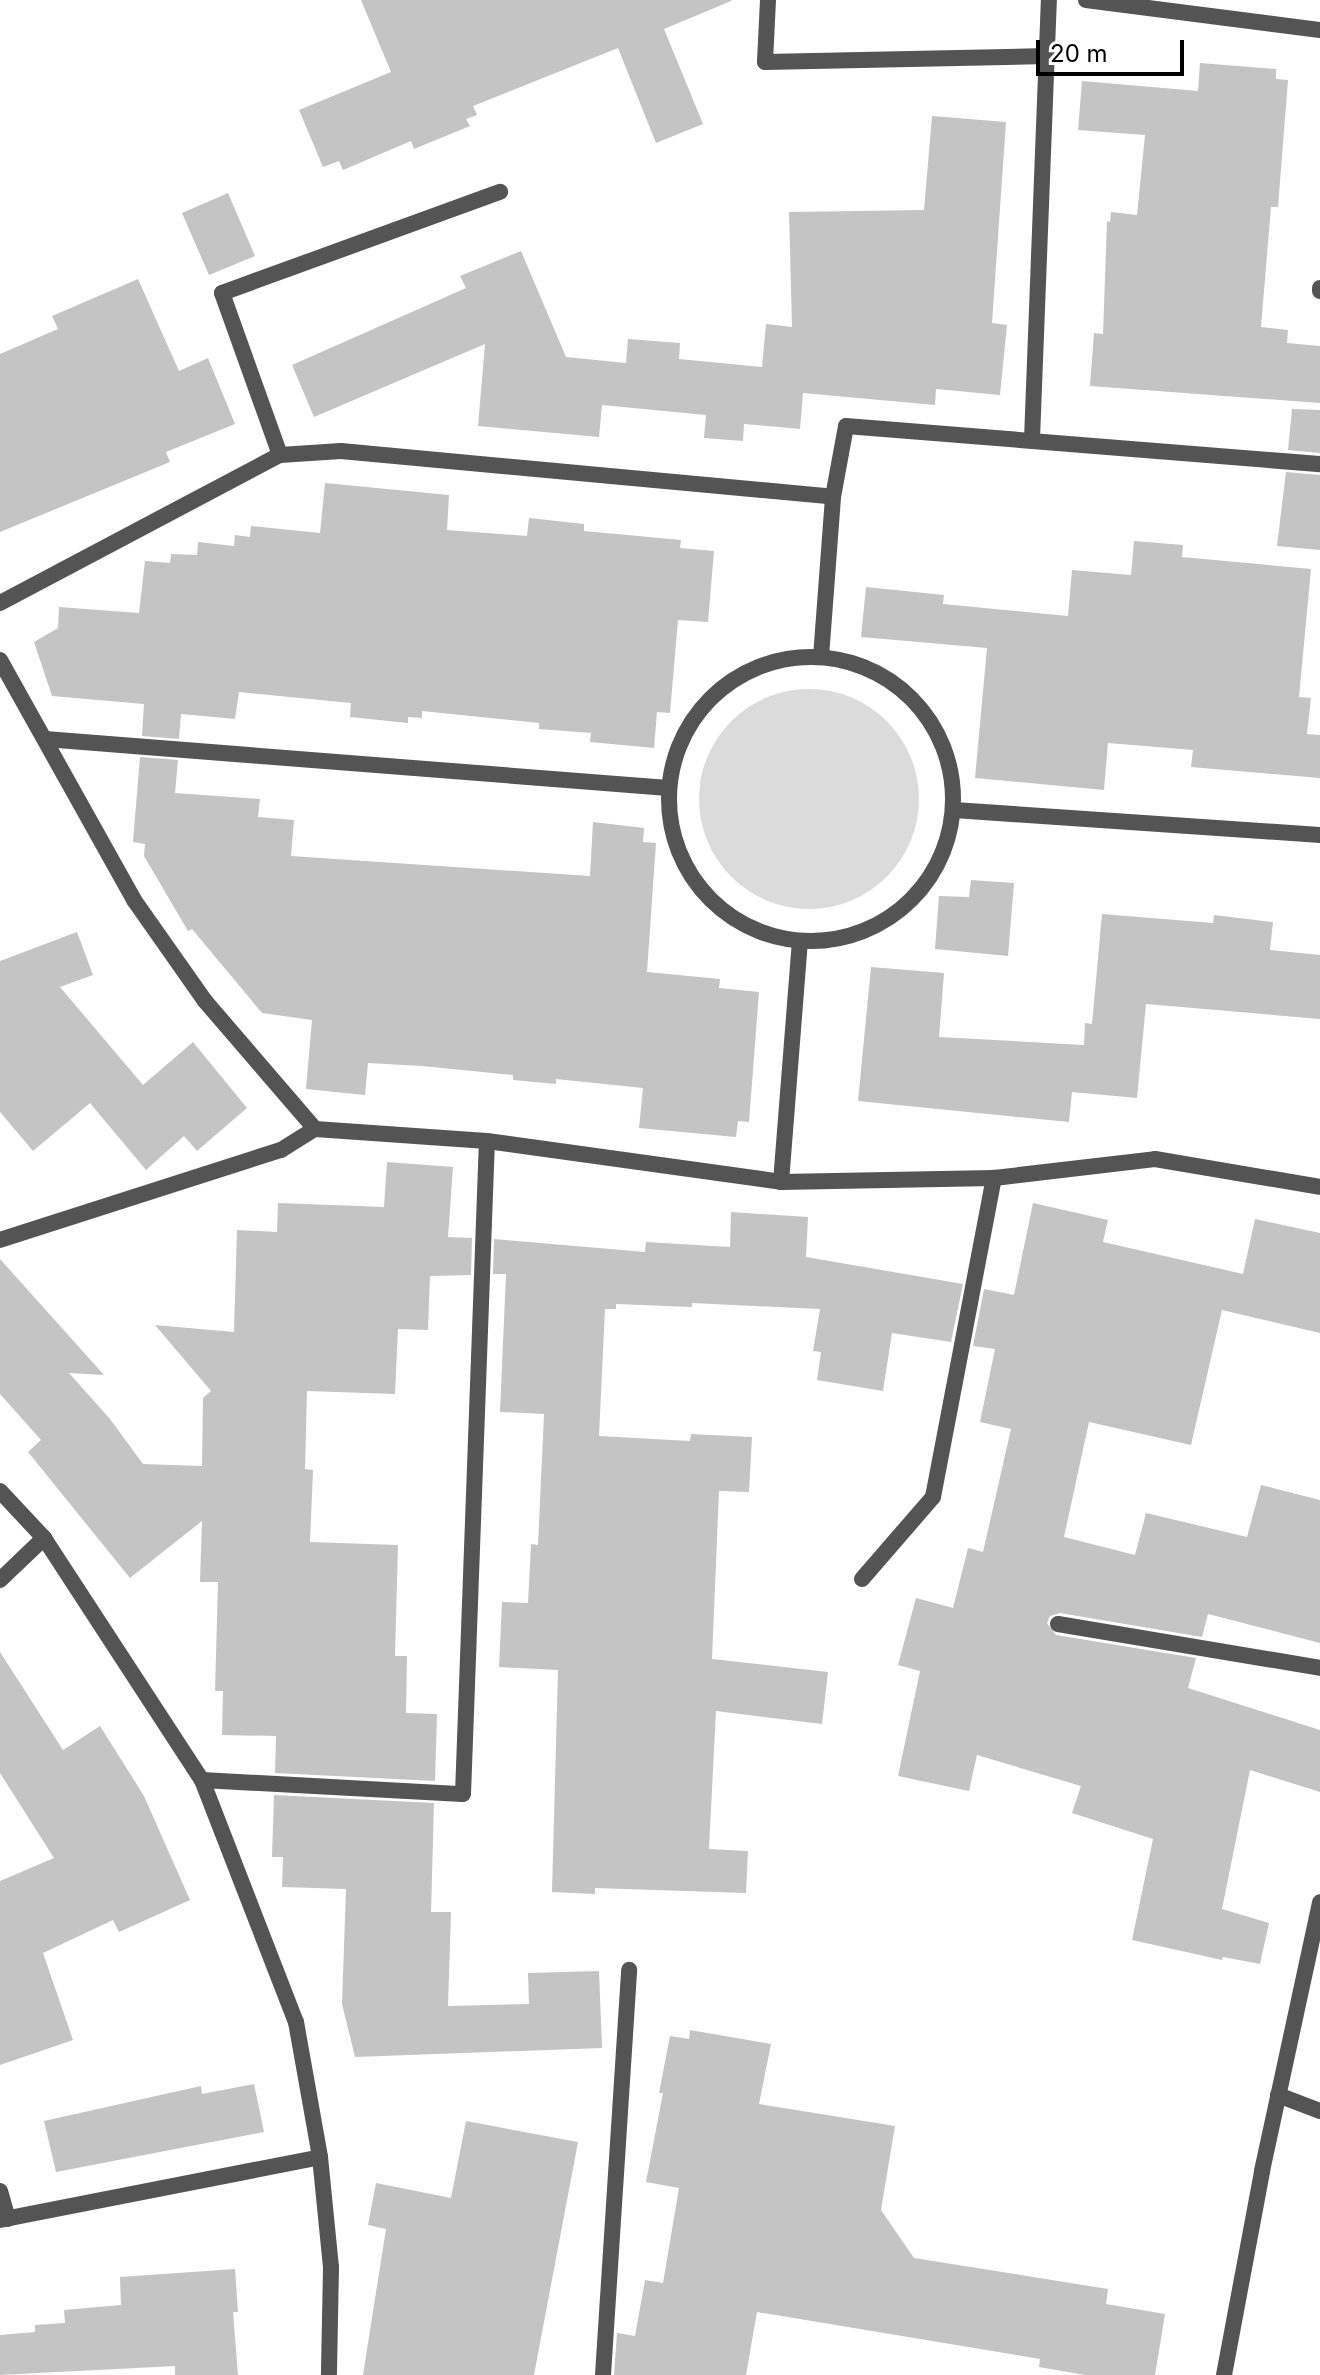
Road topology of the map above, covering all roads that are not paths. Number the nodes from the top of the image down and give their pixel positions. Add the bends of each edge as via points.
1 (768, 0) edge
2 (1049, 0) edge
3 (1086, 0) edge
4 (1320, 30) edge
5 (1047, 56) junction
6 (500, 192) dead end
7 (1032, 439) junction
8 (280, 455) junction
9 (1320, 464) edge
10 (833, 497) junction
11 (0, 603) edge
12 (821, 657) junction
13 (0, 660) edge
14 (45, 739) junction
15 (668, 788) junction
16 (954, 810) junction
17 (1320, 835) edge
18 (800, 942) junction
19 (315, 1129) junction
20 (487, 1141) junction
21 (994, 1178) junction
22 (781, 1182) junction
23 (1320, 1187) edge
24 (0, 1240) edge
25 (0, 1491) edge
26 (44, 1538) junction
27 (862, 1579) dead end
28 (0, 1580) edge
29 (1058, 1624) dead end
30 (1320, 1668) edge
31 (202, 1780) junction
32 (1320, 1902) edge
33 (1315, 1939) edge
34 (629, 1970) dead end
35 (1278, 2095) junction
36 (1320, 2111) edge
37 (320, 2157) junction
38 (0, 2191) edge
39 (4, 2220) edge
40 (329, 2375) edge
41 (603, 2375) edge
42 (1224, 2375) edge

1 - 5 street via 765,62
2 - 5 street
3 - 4 street
5 - 7 street
6 - 8 street via 222,293
7 - 9 street
7 - 10 street via 846,426
8 - 10 street via 341,451
8 - 11 street
10 - 12 street
12 - 15 street via 758,666 706,701 674,757
12 - 16 street via 882,675 908,694 944,747 953,778
13 - 14 street
14 - 15 street
14 - 19 street via 134,900 205,1001
15 - 18 street via 677,851 703,892 739,923
16 - 17 street
16 - 18 street via 941,856 916,896 892,917 864,932
18 - 22 street
19 - 20 street
19 - 24 street via 281,1150
20 - 22 street
20 - 31 street via 463,1794
21 - 22 street
21 - 23 street via 1155,1159
21 - 27 street via 933,1497
25 - 26 street
26 - 28 street
26 - 31 street
29 - 30 street
31 - 37 street via 296,2022
32 - 33 street
33 - 35 street
34 - 41 street
35 - 36 street
35 - 42 street
37 - 39 street
37 - 40 street via 331,2267
38 - 39 street

